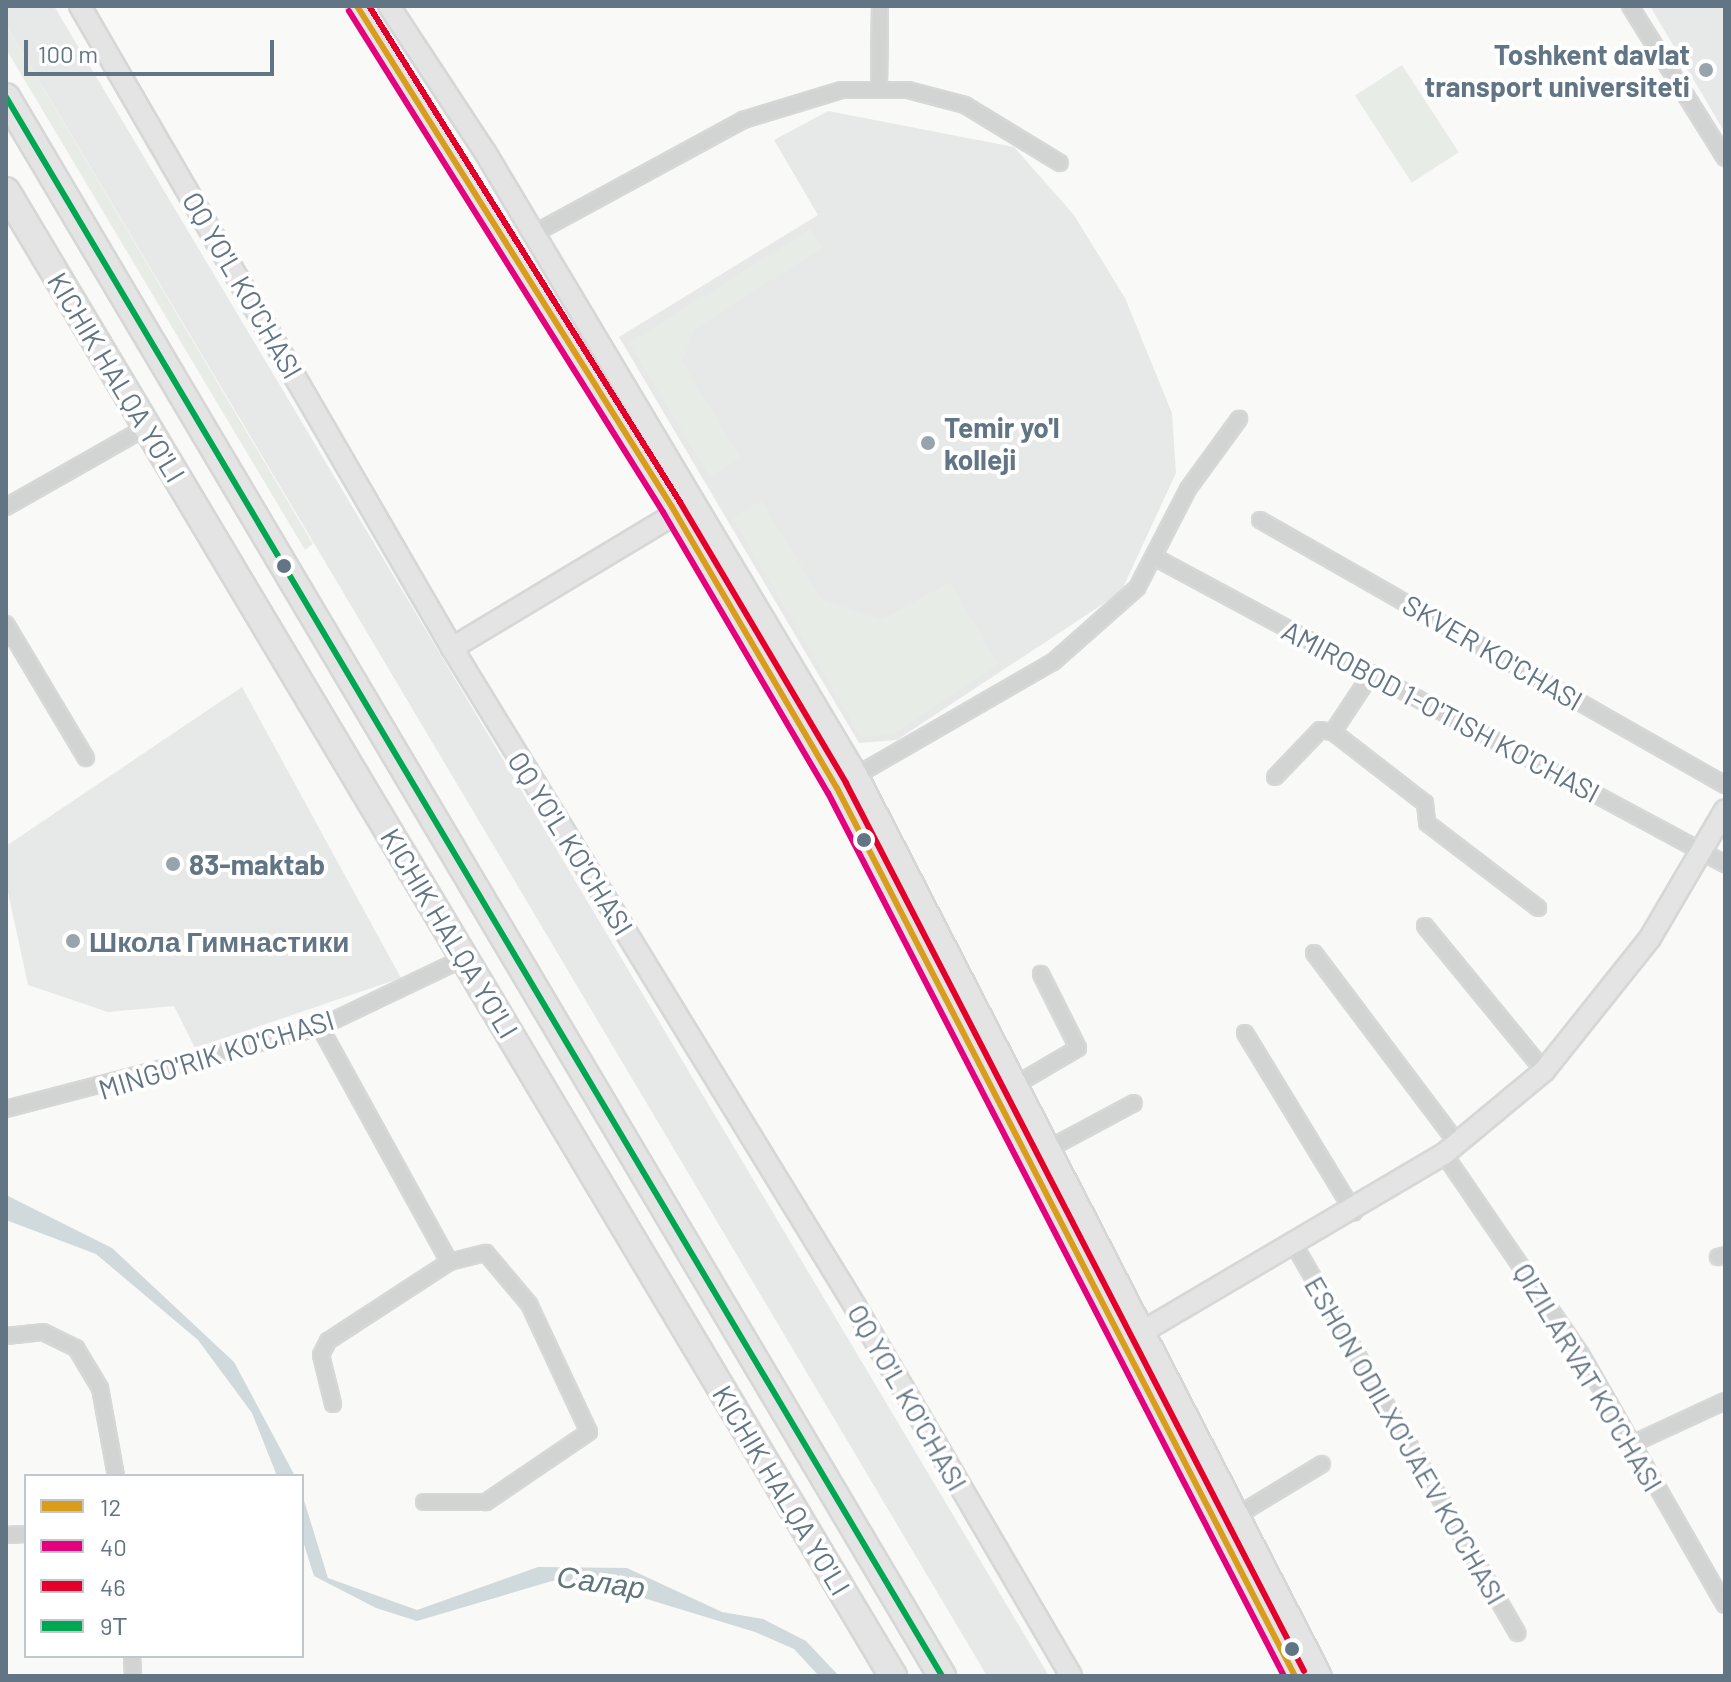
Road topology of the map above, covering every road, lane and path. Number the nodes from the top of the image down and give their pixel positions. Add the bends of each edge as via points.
1 (80, 6) edge
2 (357, 6) edge
3 (880, 6) edge
4 (1630, 6) edge
5 (391, 10) edge
6 (373, 30) junction
7 (879, 87) junction
8 (6, 97) edge
9 (1725, 158) edge
10 (1060, 163) dead end
11 (6, 191) edge
12 (13, 218) edge
13 (535, 233) junction
14 (510, 247) junction
15 (1239, 419) dead end
16 (147, 427) junction
17 (6, 507) edge
18 (684, 508) junction
19 (1260, 520) dead end
20 (1156, 558) junction
21 (6, 624) edge
22 (452, 648) junction
23 (1372, 673) junction
24 (1333, 732) junction
25 (86, 758) dead end
26 (857, 775) junction
27 (1275, 777) dead end
28 (1725, 785) edge
29 (837, 788) junction
30 (1725, 810) edge
31 (1702, 852) junction
32 (1725, 864) edge
33 (1538, 908) dead end
34 (1425, 926) dead end
35 (1314, 953) dead end
36 (464, 958) junction
37 (1041, 974) dead end
38 (320, 1027) junction
39 (1245, 1033) dead end
40 (1544, 1071) junction
41 (1017, 1084) junction
42 (1134, 1103) dead end
43 (6, 1109) edge
44 (1050, 1148) junction
45 (1451, 1149) junction
46 (1354, 1212) junction
47 (1296, 1248) junction
48 (449, 1262) junction
49 (1144, 1331) junction
50 (6, 1336) edge
51 (1125, 1342) junction
52 (1725, 1401) edge
53 (333, 1404) dead end
54 (1632, 1444) junction
55 (1322, 1464) dead end
56 (116, 1474) edge
57 (424, 1502) dead end
58 (1238, 1515) junction
59 (1719, 1580) edge
60 (1725, 1605) edge
61 (1294, 1624) junction
62 (1273, 1633) junction
63 (1517, 1633) dead end
64 (893, 1676) edge
65 (942, 1676) edge
66 (1071, 1676) edge
67 (1295, 1676) edge
68 (1321, 1676) edge

1 - 22 main road, OQ YO'L KO'CHASI
2 - 6 main road
3 - 7 street
4 - 9 street
5 - 6 main road
5 - 13 main road
6 - 14 main road
7 - 10 street via 965,105
7 - 13 street via 803,99 743,120
8 - 65 highway, KICHIK HALQA YO'LI
11 - 12 highway, KICHIK HALQA YO'LI
12 - 16 highway, KICHIK HALQA YO'LI
13 - 14 main road
13 - 18 main road
14 - 18 main road
15 - 20 street via 1188,489
16 - 17 street
16 - 36 highway, KICHIK HALQA YO'LI
18 - 22 main road
18 - 26 main road
18 - 29 main road
19 - 28 street, SKVER KO'CHASI
20 - 23 street, AMIROBOD 1-O'TISH KO'CHASI
20 - 26 street via 1137,588 1053,662
21 - 25 street
22 - 66 main road, OQ YO'L KO'CHASI
23 - 24 street
23 - 31 street, AMIROBOD 1-O'TISH KO'CHASI
24 - 27 street via 1320,730
24 - 33 street via 1425,803 1427,823
26 - 29 main road
26 - 41 main road
29 - 51 main road
30 - 31 main road
31 - 32 street, AMIROBOD 1-O'TISH KO'CHASI
31 - 40 main road via 1631,966
34 - 40 street
35 - 45 street, QIZILARVAT KO'CHASI
36 - 38 street, MINGO'RIK KO'CHASI
36 - 64 highway, KICHIK HALQA YO'LI
37 - 41 street via 1078,1048
38 - 43 street, MINGO'RIK KO'CHASI
38 - 48 street
39 - 46 street
40 - 45 main road
41 - 44 main road
42 - 44 street
44 - 49 main road
45 - 46 main road
45 - 54 street, QIZILARVAT KO'CHASI
46 - 47 main road
47 - 49 main road
47 - 63 street, ESHON ODILXO'JAEV KO'CHASI
48 - 53 street via 328,1341 321,1355
48 - 57 street via 486,1253 529,1304 589,1432 486,1502
49 - 51 main road
49 - 58 main road
50 - 56 street via 43,1332 76,1348 100,1388
51 - 62 main road
52 - 54 street
54 - 59 street, QIZILARVAT KO'CHASI
55 - 58 street
58 - 61 main road
59 - 60 street, QIZILARVAT KO'CHASI
61 - 62 main road
61 - 68 main road
62 - 67 main road

